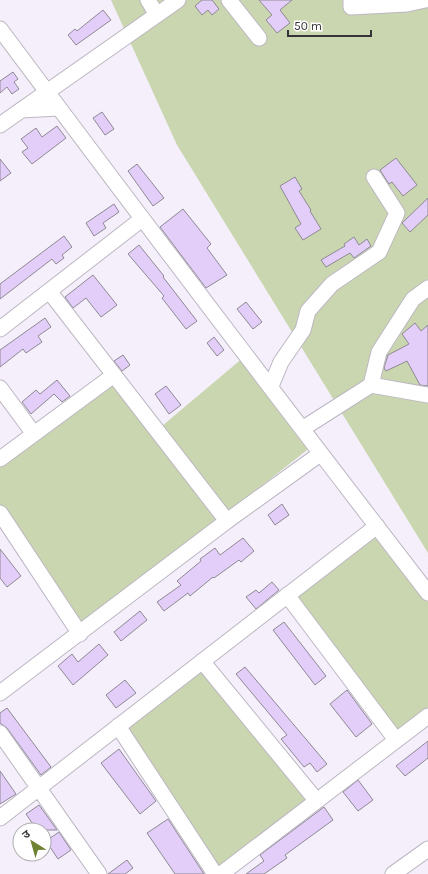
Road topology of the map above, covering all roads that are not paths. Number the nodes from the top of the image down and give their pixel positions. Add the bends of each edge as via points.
1 (148, 0) edge
2 (178, 0) edge
3 (229, 0) edge
4 (351, 0) edge
5 (425, 0) edge
6 (157, 15) junction
7 (0, 29) edge
8 (259, 38) dead end
9 (47, 91) junction
10 (59, 108) junction
11 (20, 110) junction
12 (0, 125) edge
13 (374, 177) dead end
14 (142, 219) junction
15 (428, 288) edge
16 (49, 291) junction
17 (0, 329) edge
18 (114, 375) junction
19 (371, 385) junction
20 (271, 386) junction
21 (0, 388) edge
22 (428, 395) edge
23 (302, 429) junction
24 (34, 434) junction
25 (320, 454) junction
26 (0, 459) edge
27 (0, 513) edge
28 (226, 522) junction
29 (377, 526) junction
30 (428, 593) edge
31 (288, 595) junction
32 (80, 634) junction
33 (202, 661) junction
34 (0, 693) edge
35 (428, 716) edge
36 (118, 726) junction
37 (0, 733) edge
38 (396, 740) junction
39 (39, 789) junction
40 (316, 800) junction
41 (0, 818) edge
42 (428, 849) edge
43 (99, 874) edge
44 (215, 874) edge
45 (221, 874) edge
46 (393, 874) edge

1 - 6 street
2 - 6 street
3 - 8 street
4 - 5 street via 351,7 407,4
6 - 9 street
7 - 9 street
9 - 10 street
9 - 11 street
10 - 11 street
10 - 14 street
11 - 12 street
13 - 20 street via 398,213 379,252 332,284 308,311 303,330 281,362
14 - 16 street
14 - 20 street
15 - 19 street via 413,298 379,352
16 - 17 street
16 - 18 street
18 - 24 street
18 - 28 street
19 - 22 street
19 - 23 street
20 - 23 street
21 - 24 street
23 - 25 street
24 - 26 street
25 - 28 street
25 - 29 street
27 - 32 street
28 - 32 street
29 - 30 street
29 - 31 street
31 - 33 street
31 - 38 street
32 - 34 street
33 - 36 street
33 - 40 street
35 - 38 street
36 - 39 street
36 - 44 street
37 - 39 street
38 - 40 street
39 - 41 street
39 - 43 street
40 - 45 street
42 - 46 street

